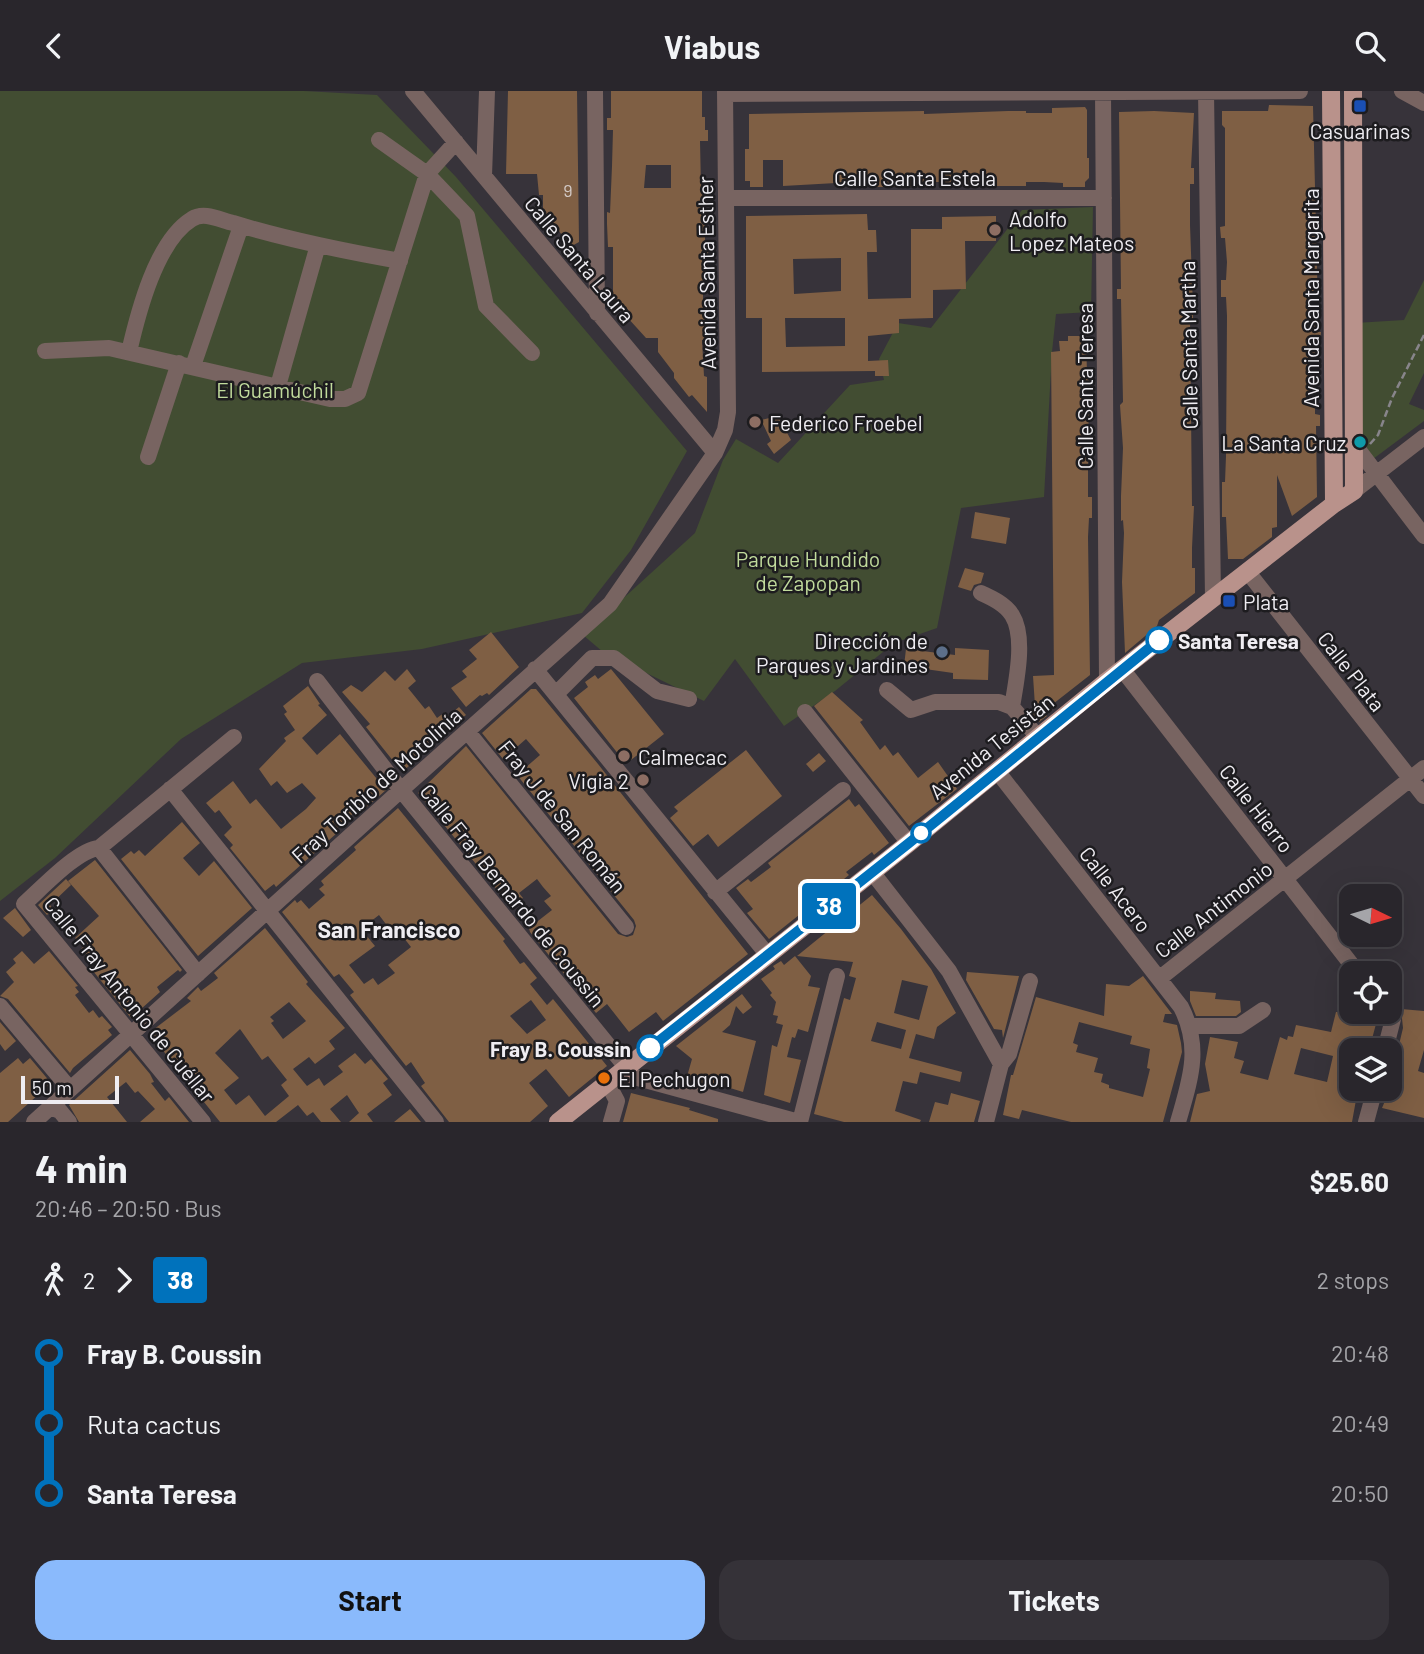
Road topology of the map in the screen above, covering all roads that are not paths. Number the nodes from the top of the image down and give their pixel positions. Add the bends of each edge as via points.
1 (412, 91) edge
2 (487, 91) edge
3 (595, 91) edge
4 (1300, 91) edge
5 (1331, 91) edge
6 (1353, 91) edge
7 (1402, 91) edge
8 (726, 92) edge
9 (857, 92) edge
10 (981, 92) edge
11 (1103, 92) edge
12 (1206, 92) edge
13 (1424, 103) edge
14 (379, 140) dead end
15 (456, 142) junction
16 (427, 174) junction
17 (484, 176) junction
18 (726, 198) junction
19 (1104, 198) junction
20 (241, 226) junction
21 (318, 246) junction
22 (400, 261) junction
23 (597, 313) junction
24 (45, 351) dead end
25 (129, 352) junction
26 (532, 353) dead end
27 (186, 365) junction
28 (278, 386) junction
29 (1424, 437) edge
30 (1361, 445) junction
31 (715, 453) junction
32 (148, 457) dead end
33 (1375, 475) junction
34 (1354, 491) junction
35 (1334, 504) junction
36 (1424, 535) edge
37 (1247, 571) junction
38 (981, 593) dead end
39 (1213, 598) junction
40 (535, 669) junction
41 (1122, 669) junction
42 (317, 681) dead end
43 (1107, 681) junction
44 (887, 690) dead end
45 (556, 694) junction
46 (689, 699) dead end
47 (1013, 707) junction
48 (805, 712) dead end
49 (467, 731) junction
50 (234, 737) dead end
51 (1038, 737) junction
52 (1424, 768) edge
53 (997, 771) junction
54 (1410, 779) junction
55 (170, 789) junction
56 (401, 790) junction
57 (843, 790) dead end
58 (1424, 796) edge
59 (909, 843) junction
60 (99, 848) junction
61 (872, 872) junction
62 (1285, 879) junction
63 (715, 893) junction
64 (268, 911) junction
65 (626, 927) dead end
66 (767, 954) junction
67 (1349, 961) edge
68 (198, 974) junction
69 (837, 976) dead end
70 (1160, 978) junction
71 (1030, 981) dead end
72 (0, 1006) edge
73 (1262, 1010) dead end
74 (1191, 1032) junction
75 (131, 1034) junction
76 (1001, 1064) junction
77 (625, 1067) junction
78 (607, 1082) junction
79 (70, 1089) junction
80 (1372, 1101) edge
81 (50, 1107) junction
82 (34, 1122) edge
83 (69, 1122) edge
84 (203, 1122) edge
85 (436, 1122) edge
86 (558, 1122) edge
87 (611, 1122) edge
88 (799, 1122) edge
89 (986, 1122) edge
90 (1178, 1122) edge
91 (1366, 1122) edge

1 - 15 street, Calle Santa Laura
2 - 17 street
3 - 23 street
4 - 12 street
5 - 35 main road, Avenida Santa Margarita
6 - 30 main road, Avenida Santa Margarita
7 - 13 street
8 - 9 street
8 - 18 street, Avenida Santa Esther
9 - 10 street
10 - 11 street
11 - 12 street
11 - 19 street, Calle Santa Teresa
12 - 39 street, Calle Santa Martha
14 - 16 street
15 - 16 street
15 - 17 street, Calle Santa Laura
16 - 22 street
16 - 26 street via 467,216 486,306
17 - 23 street, Calle Santa Laura
18 - 19 street, Calle Santa Estela
18 - 31 street, Avenida Santa Esther via 728,412
19 - 43 street, Calle Santa Teresa
20 - 21 street
20 - 25 street via 206,215 193,218 170,238 142,300
20 - 27 street
21 - 22 street
21 - 28 street
22 - 28 street via 358,393 330,399
23 - 31 street, Calle Santa Laura
24 - 25 street via 109,348
25 - 27 street
27 - 28 street
27 - 32 street
29 - 33 street, Avenida Tesistán
30 - 33 street
30 - 34 main road, Avenida Santa Margarita
31 - 40 street, Fray Toribio de Motolinía via 610,604
33 - 34 street, Avenida Tesistán
33 - 36 street
34 - 35 main road, Avenida Tesistán
35 - 37 main road, Avenida Tesistán
37 - 39 main road, Avenida Tesistán
37 - 54 street, Calle Plata
38 - 47 street via 1012,615 1018,631
39 - 41 main road, Avenida Tesistán
40 - 45 street
40 - 49 street, Fray Toribio de Motolinía
41 - 43 main road, Avenida Tesistán
41 - 62 street, Calle Hierro
42 - 56 street, Calle Fray Bernardo de Coussin
43 - 51 main road, Avenida Tesistán
44 - 47 street via 911,710 935,702 999,702
45 - 46 street via 592,658 614,658 657,691
45 - 63 street
47 - 51 street
48 - 59 street
49 - 56 street, Fray Toribio de Motolinía
49 - 65 street, Fray J de San Román
50 - 55 street
51 - 53 main road, Avenida Tesistán
52 - 54 street, Calle Antimonio
53 - 59 main road, Avenida Tesistán
53 - 70 street, Calle Acero
54 - 58 street, Calle Plata
54 - 62 street, Calle Antimonio
55 - 60 street
55 - 64 street
56 - 64 street, Fray Toribio de Motolinía
56 - 77 street, Calle Fray Bernardo de Coussin
57 - 63 street
59 - 61 main road, Avenida Tesistán
60 - 68 street
60 - 75 street, Calle Fray Antonio de Cuéllar via 71,863 24,904
61 - 66 main road, Avenida Tesistán
61 - 76 street via 949,971
62 - 67 street, Calle Hierro
62 - 70 street, Calle Antimonio
63 - 66 street
64 - 68 street, Fray Toribio de Motolinía
64 - 85 street
66 - 77 main road, Avenida Tesistán
68 - 75 street, Fray Toribio de Motolinía
69 - 88 street
70 - 74 street, Calle Acero via 1181,1007
71 - 76 street via 1009,1054
72 - 79 street
73 - 74 street via 1239,1026
74 - 90 street via 1194,1054
75 - 79 street, Fray Toribio de Motolinía
75 - 84 street, Calle Fray Antonio de Cuéllar
76 - 89 street
77 - 78 main road, Avenida Tesistán
77 - 88 street via 643,1080
78 - 86 main road, Avenida Tesistán
78 - 87 street via 617,1101
79 - 81 street, Fray Toribio de Motolinía
80 - 91 street
81 - 82 street, Fray Toribio de Motolinía
81 - 83 street

